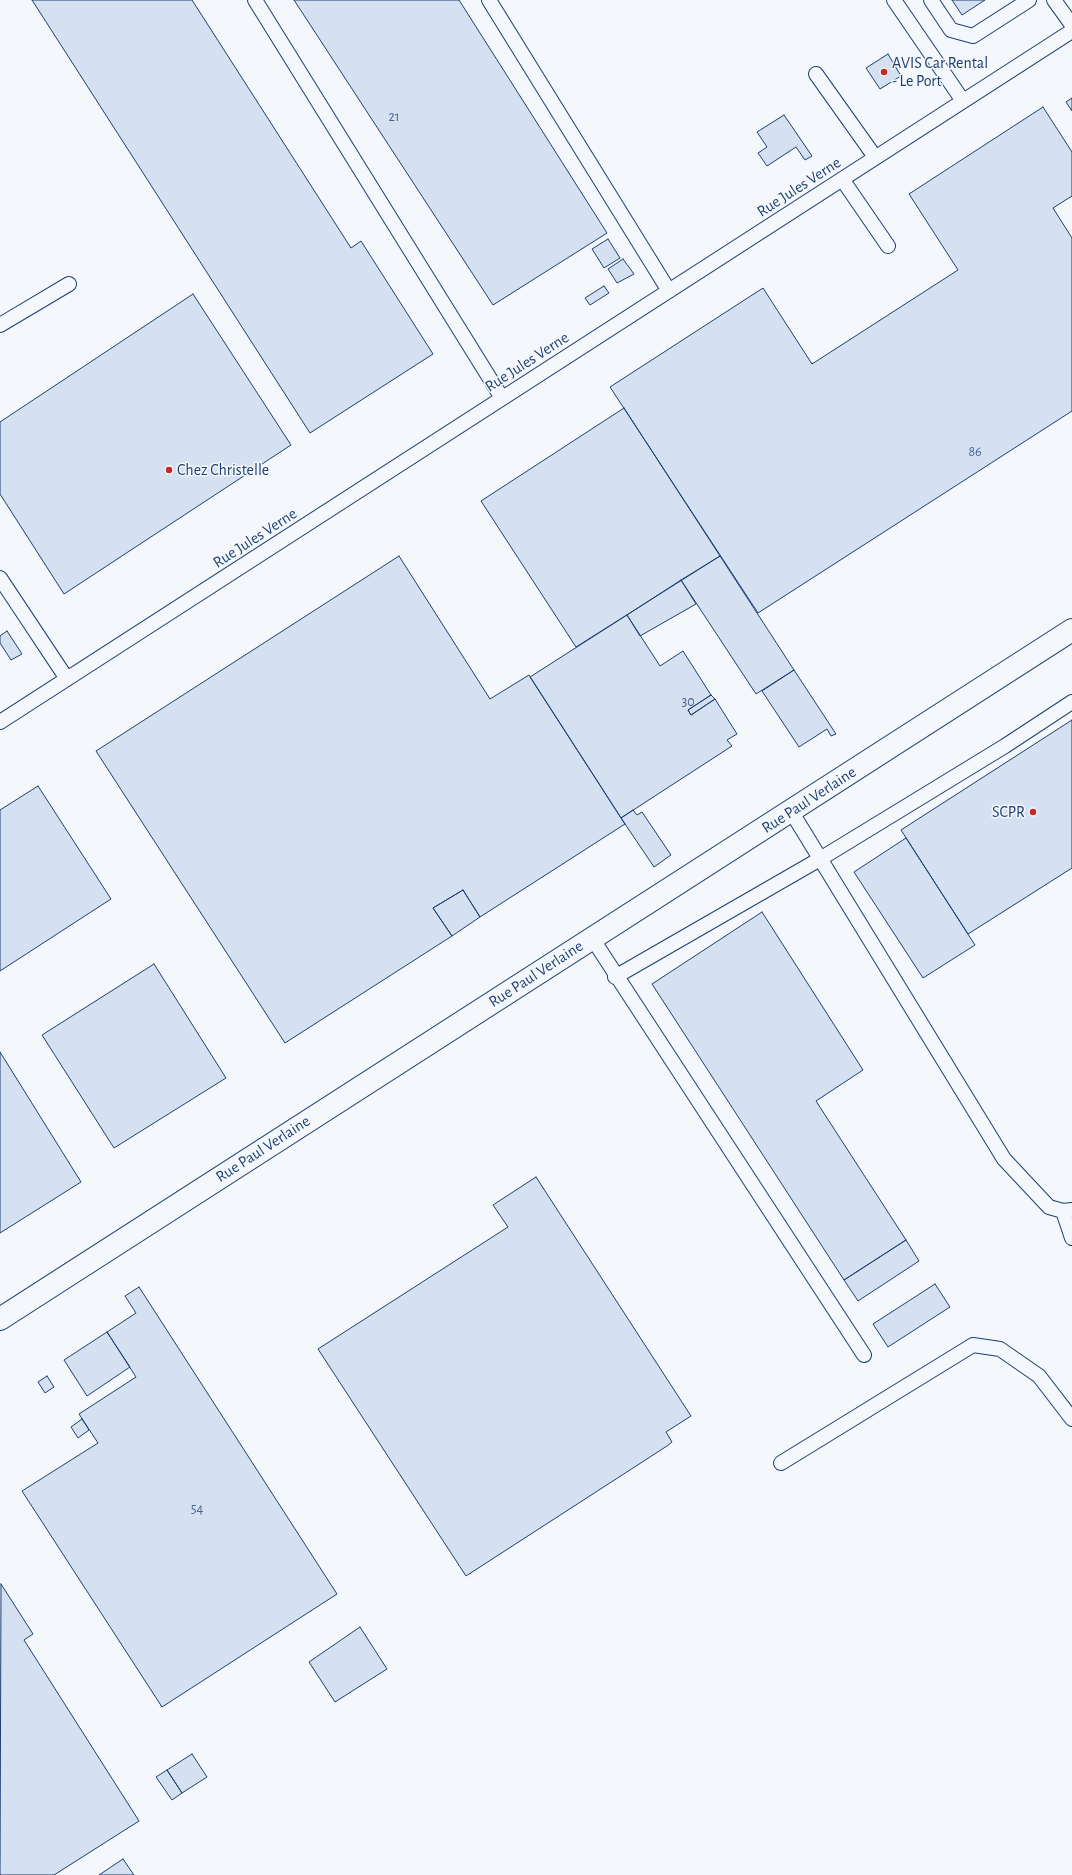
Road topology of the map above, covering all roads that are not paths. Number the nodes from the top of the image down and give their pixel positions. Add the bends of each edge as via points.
1 (255, 0) edge
2 (489, 0) edge
3 (894, 0) edge
4 (931, 0) edge
5 (1029, 0) edge
6 (1054, 0) edge
7 (1072, 25) edge
8 (1072, 31) edge
9 (816, 74) dead end
10 (964, 101) junction
11 (875, 156) junction
12 (842, 179) junction
13 (888, 246) dead end
14 (69, 284) dead end
15 (669, 291) junction
16 (0, 325) edge
17 (502, 398) junction
18 (0, 578) edge
19 (1072, 630) edge
20 (67, 679) junction
21 (1072, 702) edge
22 (0, 722) edge
23 (791, 811) junction
24 (820, 859) junction
25 (592, 938) junction
26 (615, 977) junction
27 (1067, 1210) edge
28 (1072, 1238) edge
29 (0, 1319) edge
30 (864, 1355) dead end
31 (1072, 1419) edge
32 (781, 1463) dead end

1 - 17 lane
2 - 15 lane
3 - 10 lane
4 - 5 lane via 951,30 973,36
6 - 7 lane
8 - 10 lane, Rue Jules Verne
9 - 11 lane
10 - 11 lane, Rue Jules Verne
11 - 12 lane, Rue Jules Verne
12 - 13 lane
12 - 15 lane, Rue Jules Verne
14 - 16 lane
15 - 17 lane, Rue Jules Verne
17 - 20 lane, Rue Jules Verne
18 - 20 lane
19 - 23 street, Rue Paul Verlaine
20 - 22 lane, Rue Jules Verne
21 - 24 lane
23 - 24 lane
23 - 25 street, Rue Paul Verlaine
24 - 26 lane
24 - 27 lane via 1004,1159 1049,1207
25 - 26 lane
25 - 29 street, Rue Paul Verlaine
26 - 30 lane
27 - 28 lane
31 - 32 lane via 1039,1376 1000,1349 973,1345

